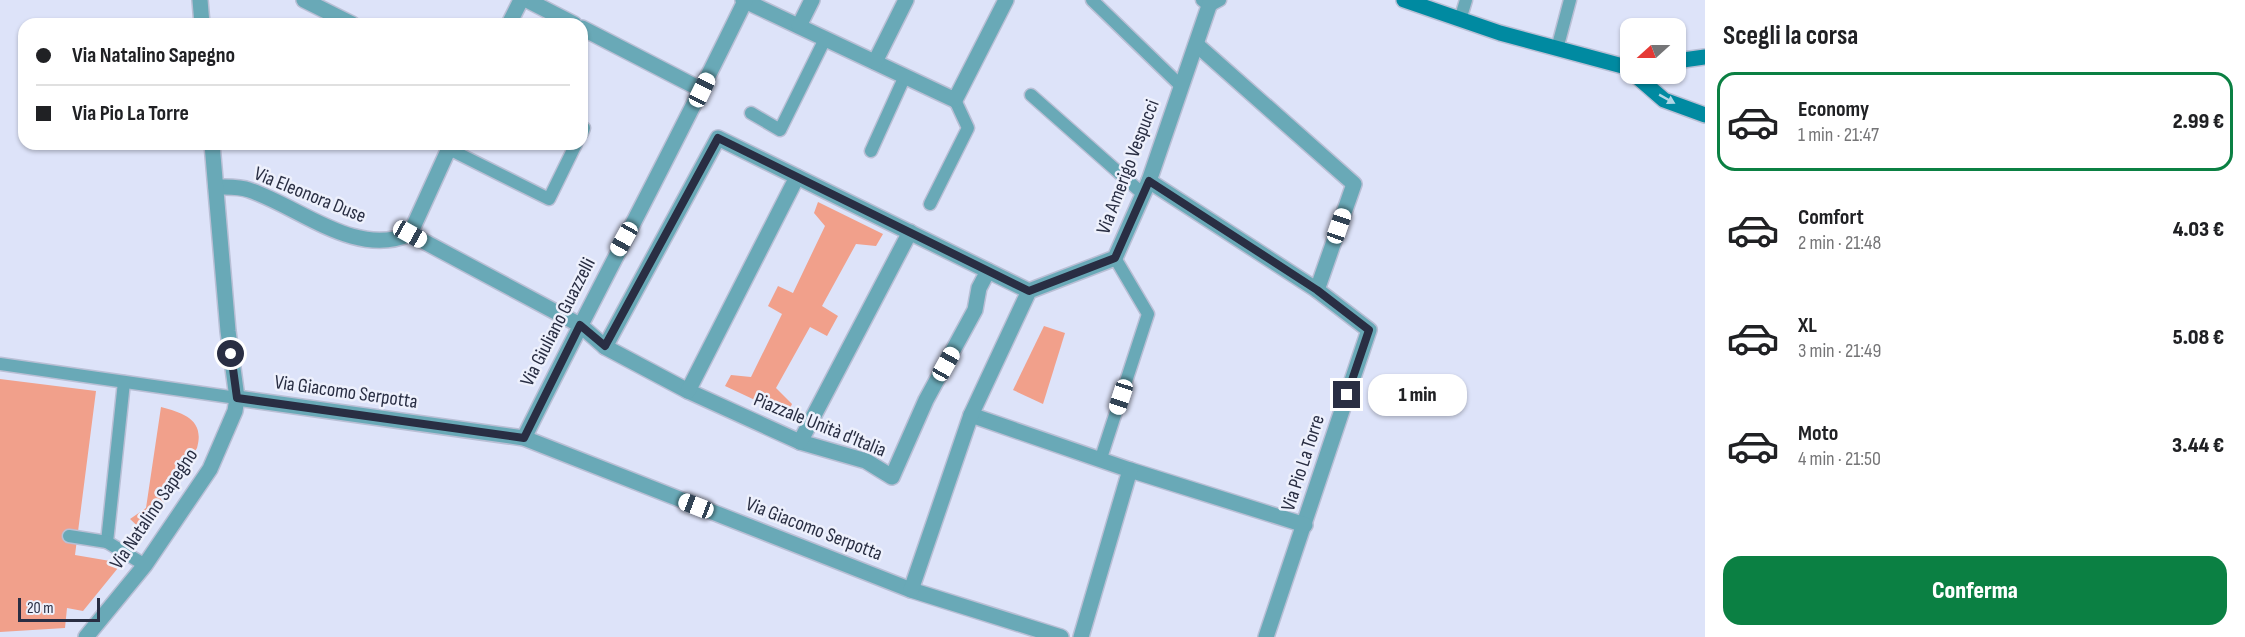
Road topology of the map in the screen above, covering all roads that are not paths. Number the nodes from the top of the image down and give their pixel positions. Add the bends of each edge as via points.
1 (200, 0) edge
2 (521, 0) edge
3 (527, 0) edge
4 (744, 0) edge
5 (812, 0) edge
6 (906, 0) edge
7 (1006, 0) edge
8 (1092, 0) edge
9 (1404, 0) edge
10 (1466, 0) edge
11 (1570, 0) edge
12 (310, 1) edge
13 (1211, 1) edge
14 (202, 18) edge
15 (341, 18) edge
16 (512, 18) edge
17 (562, 18) edge
18 (1460, 20) junction
19 (799, 26) junction
20 (588, 31) edge
21 (825, 39) junction
22 (1197, 45) junction
23 (1557, 49) junction
24 (1705, 57) edge
25 (1686, 60) edge
26 (874, 62) junction
27 (1620, 67) edge
28 (905, 76) junction
29 (1646, 84) edge
30 (1182, 87) junction
31 (702, 90) junction
32 (1031, 95) dead end
33 (955, 100) junction
34 (751, 113) dead end
35 (1705, 115) edge
36 (213, 150) edge
37 (449, 150) edge
38 (456, 150) edge
39 (573, 150) edge
40 (871, 151) dead end
41 (797, 177) junction
42 (216, 187) junction
43 (1146, 188) junction
44 (930, 204) dead end
45 (910, 232) junction
46 (410, 234) junction
47 (1115, 258) junction
48 (988, 271) junction
49 (1317, 290) junction
50 (1029, 291) junction
51 (580, 325) junction
52 (605, 346) junction
53 (0, 364) edge
54 (124, 382) junction
55 (688, 391) junction
56 (237, 398) junction
57 (971, 415) junction
58 (524, 438) junction
59 (800, 442) junction
60 (1101, 458) junction
61 (1130, 470) junction
62 (1305, 525) junction
63 (69, 536) dead end
64 (107, 542) junction
65 (145, 565) junction
66 (911, 590) junction
67 (86, 637) edge
68 (1061, 637) edge
69 (1080, 637) edge
70 (1266, 637) edge

1 - 14 street
2 - 16 street
3 - 17 street
4 - 19 street
4 - 31 street, Via Giuliano Guazzelli
5 - 19 street
6 - 26 street
7 - 33 street
8 - 30 lane
9 - 18 main road
10 - 18 lane
11 - 23 lane
12 - 15 street
13 - 22 street, Via Amerigo Vespucci
18 - 23 main road
19 - 21 street
20 - 31 street
21 - 26 street
21 - 34 lane via 780,130
22 - 30 street, Via Amerigo Vespucci
22 - 49 street via 1354,184
23 - 27 main road
24 - 25 main road
26 - 28 street
28 - 33 street
28 - 40 lane
29 -> 35 main road via 1664,100
30 - 43 street, Via Amerigo Vespucci
31 - 51 street, Via Giuliano Guazzelli
32 - 43 lane
33 - 44 lane via 968,128
36 - 42 street, Via Natalino Sapegno
37 - 46 street
38 - 39 lane via 549,200
41 - 45 street
41 - 52 street via 718,138
41 - 55 street
42 - 46 street, Via Eleonora Duse via 247,189 360,240 397,240
42 - 56 street, Via Natalino Sapegno
43 - 47 street, Via Amerigo Vespucci
43 - 49 street, Via Pio La Torre
45 - 48 street
45 - 59 street
46 - 51 street
47 - 50 street, Via Amerigo Vespucci
47 - 60 lane via 1148,314
48 - 50 street
48 - 59 street, Piazzale Unità d'Italia via 979,288 975,310 926,400 892,477 866,461
49 - 62 street, Via Pio La Torre via 1369,330
50 - 57 street
51 - 52 street, Piazzale Unità d'Italia
51 - 58 street, Via Giuliano Guazzelli
52 - 55 street, Piazzale Unità d'Italia
53 - 54 lane
54 - 56 lane
54 - 64 lane
55 - 59 street, Piazzale Unità d'Italia
56 - 58 street, Via Giacomo Serpotta
56 - 65 street, Via Natalino Sapegno via 210,469
57 - 60 street
57 - 66 street
58 - 66 street, Via Giacomo Serpotta
60 - 61 street
61 - 62 street
61 - 69 street
62 - 70 street, Via Pio La Torre
63 - 64 lane
64 - 65 lane
65 - 67 street, Via Natalino Sapegno
66 - 68 street, Via Giacomo Serpotta

